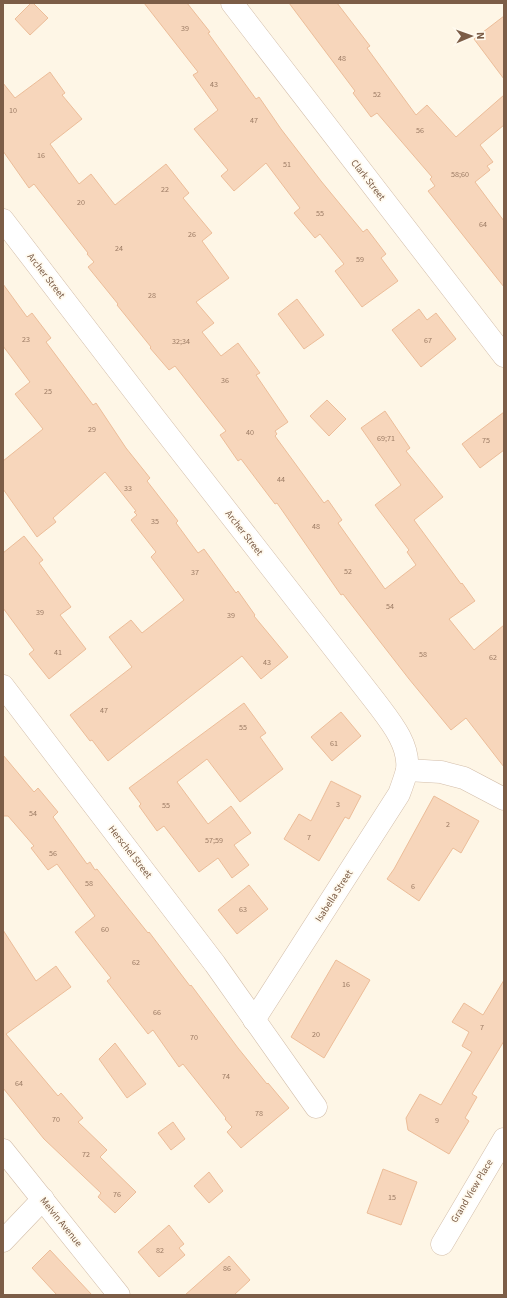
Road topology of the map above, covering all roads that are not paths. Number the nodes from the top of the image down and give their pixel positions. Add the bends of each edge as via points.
1 (232, 3) edge
2 (3, 220) edge
3 (504, 356) edge
4 (3, 686) edge
5 (407, 770) junction
6 (504, 799) edge
7 (254, 1020) junction
8 (316, 1107) dead end
9 (504, 1139) edge
10 (3, 1150) edge
11 (43, 1199) junction
12 (3, 1241) edge
13 (442, 1244) dead end
14 (119, 1295) edge

1 - 3 street, Clark Street
2 - 5 street, Archer Street via 393,725 406,750
4 - 7 street, Herschel Street via 215,964
5 - 6 street via 441,772 464,778
5 - 7 street, Isabella Street via 399,794
7 - 8 street, Herschel Street
9 - 13 street, Grand View Place
10 - 11 street, Melvin Avenue
11 - 12 street
11 - 14 street, Melvin Avenue

